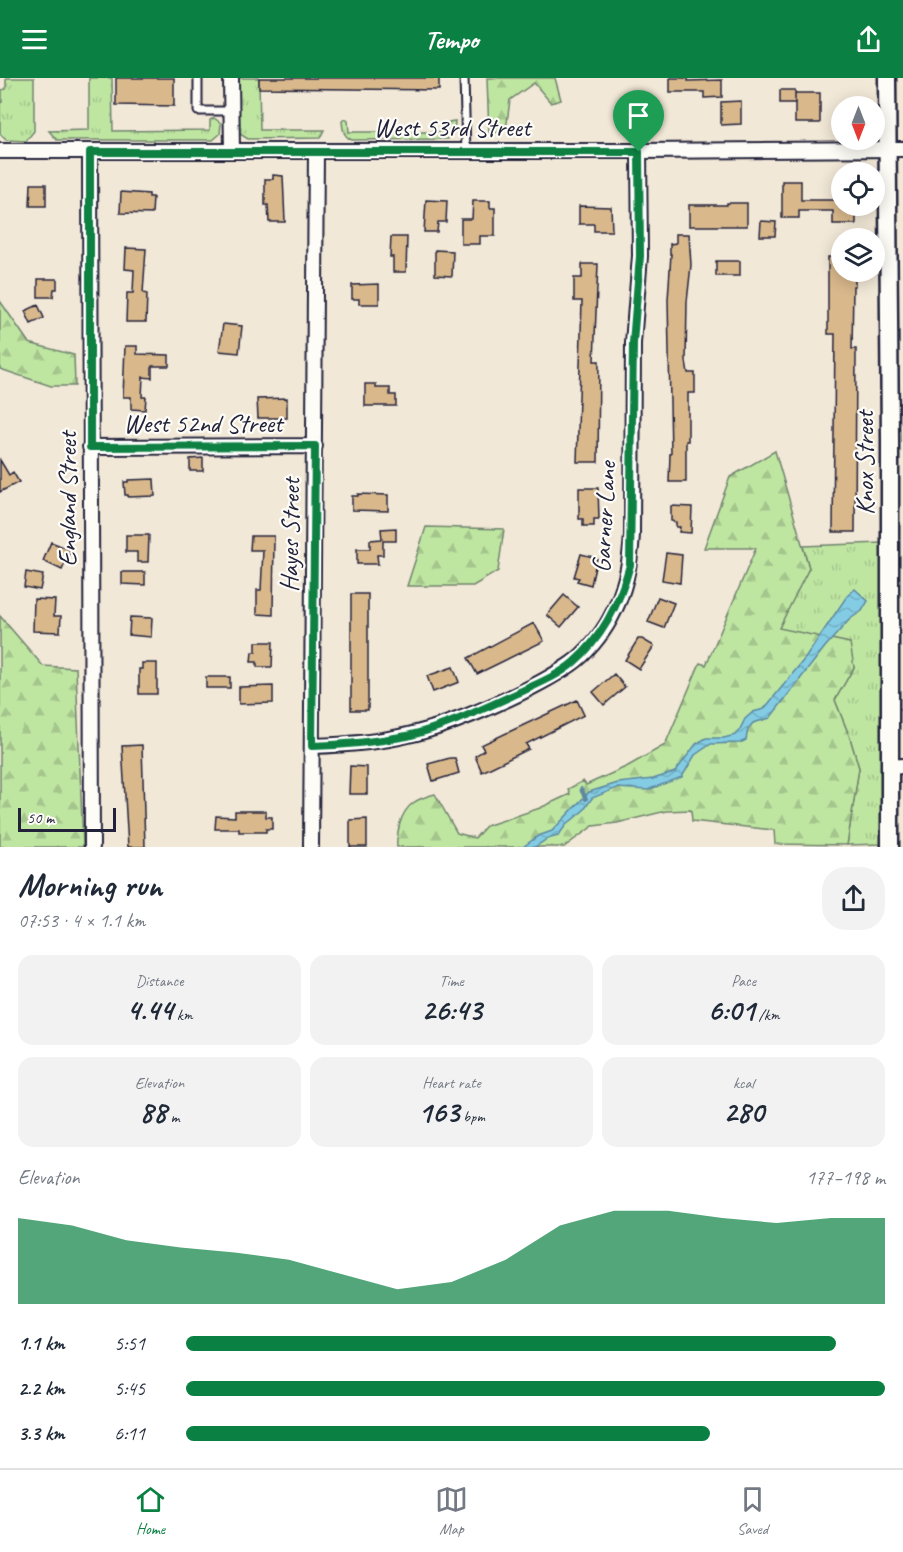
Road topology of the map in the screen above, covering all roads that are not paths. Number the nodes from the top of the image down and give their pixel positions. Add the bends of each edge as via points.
1 (198, 78) edge
2 (231, 78) edge
3 (464, 78) edge
4 (886, 78) edge
5 (231, 111) junction
6 (886, 149) junction
7 (903, 149) edge
8 (0, 151) edge
9 (232, 151) junction
10 (316, 151) junction
11 (90, 152) junction
12 (466, 152) junction
13 (639, 152) junction
14 (896, 440) edge
15 (315, 446) junction
16 (90, 447) junction
17 (896, 619) edge
18 (312, 746) junction
19 (896, 767) edge
20 (92, 847) edge
21 (311, 847) edge
22 (890, 847) edge

1 - 5 lane via 198,111
2 - 5 street
3 - 12 lane
4 - 6 street, Knox Street
5 - 9 street
6 - 7 street, West 53rd Street
6 - 13 street, West 53rd Street
6 - 14 street, Knox Street
8 - 11 street, West 53rd Street
9 - 10 street, West 53rd Street
9 - 11 street, West 53rd Street
10 - 12 street, West 53rd Street
10 - 15 street, Hayes Street
11 - 16 street, England Street
12 - 13 street, West 53rd Street
13 - 18 street, Garner Lane via 640,256 633,343 630,565 609,621 574,662 485,708 409,735 358,744
14 - 17 street, Knox Street
15 - 16 street, West 52nd Street
15 - 18 street, Hayes Street
16 - 20 street, England Street
17 - 19 street, Knox Street
18 - 21 street, Hayes Street
19 - 22 street, Knox Street

